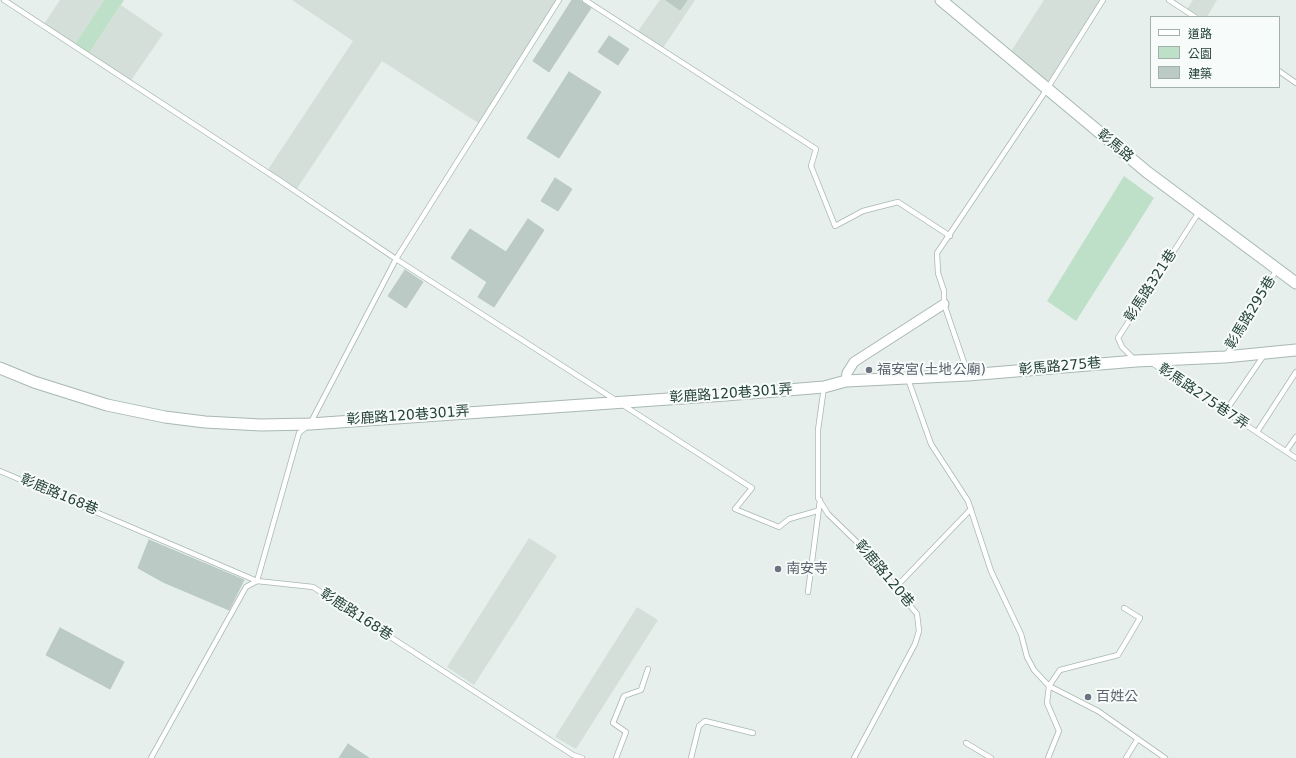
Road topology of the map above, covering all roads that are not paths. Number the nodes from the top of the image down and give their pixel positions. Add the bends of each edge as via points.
1 (4, 0) edge
2 (559, 0) edge
3 (585, 0) edge
4 (941, 0) edge
5 (1103, 0) edge
6 (1169, 0) edge
7 (1193, 16) edge
8 (1280, 73) edge
9 (1296, 83) edge
10 (1047, 89) junction
11 (1200, 210) junction
12 (950, 236) junction
13 (396, 259) junction
14 (1277, 269) junction
15 (1296, 283) edge
16 (944, 304) junction
17 (1296, 350) edge
18 (1266, 352) junction
19 (1225, 357) junction
20 (1136, 361) junction
21 (1150, 361) junction
22 (0, 368) edge
23 (1296, 372) edge
24 (968, 375) junction
25 (908, 378) junction
26 (846, 381) junction
27 (824, 387) junction
28 (618, 401) junction
29 (1225, 412) junction
30 (310, 424) junction
31 (1257, 432) junction
32 (1296, 437) edge
33 (1286, 451) junction
34 (1296, 458) edge
35 (0, 470) edge
36 (820, 500) junction
37 (971, 509) junction
38 (817, 511) junction
39 (257, 581) junction
40 (896, 587) junction
41 (808, 592) dead end
42 (1124, 608) dead end
43 (648, 669) dead end
44 (1048, 686) junction
45 (753, 733) dead end
46 (1137, 740) junction
47 (966, 743) dead end
48 (151, 758) edge
49 (582, 758) edge
50 (616, 758) edge
51 (691, 758) edge
52 (854, 758) edge
53 (991, 758) edge
54 (1048, 758) edge
55 (1126, 758) edge
56 (1165, 758) edge

1 - 13 lane
2 - 13 lane
3 - 12 lane via 816,149 811,166 836,226 863,211 898,202
4 - 10 street, 彰馬路
5 - 10 lane
6 - 7 lane
8 - 9 lane
10 - 11 street, 彰馬路 via 1147,172
10 - 12 lane
11 - 14 street, 彰馬路
11 - 20 lane, 彰馬路321巷 via 1118,338 1122,347
12 - 16 lane via 937,253
13 - 28 lane
13 - 30 lane
14 - 15 street, 彰馬路
14 - 19 lane, 彰馬路295巷
16 - 24 lane
16 - 26 street via 854,362
17 - 18 street, 彰馬路275巷
18 - 19 street, 彰馬路275巷
18 - 29 lane
19 - 21 street, 彰馬路275巷
20 - 21 street, 彰馬路275巷
20 - 24 street, 彰馬路275巷
21 - 29 lane, 彰馬路275巷7弄
22 - 30 street, 彰鹿路120巷301弄 via 34,382 107,405 165,417 262,425
23 - 31 lane
24 - 25 street, 彰馬路275巷
25 - 26 street, 彰馬路275巷
25 - 37 lane via 931,444
26 - 27 street, 彰馬路275巷
27 - 28 street, 彰鹿路120巷301弄
27 - 36 lane, 彰鹿路120巷 via 818,430
28 - 30 street, 彰鹿路120巷301弄
28 - 38 lane via 752,488 736,509 779,527 789,520
29 - 31 lane, 彰馬路275巷7弄
30 - 39 lane via 299,433
31 - 33 lane, 彰馬路275巷7弄
32 - 33 lane
33 - 34 lane, 彰馬路275巷7弄
35 - 39 lane, 彰鹿路168巷
36 - 38 lane
36 - 40 lane, 彰鹿路120巷 via 828,514 862,547
37 - 40 lane
37 - 44 lane via 991,571 1021,634 1027,657
38 - 41 lane
39 - 48 lane via 246,587
39 - 49 lane, 彰鹿路168巷 via 313,587 573,755
40 - 52 lane, 彰鹿路120巷 via 917,614 919,631 915,644
42 - 44 lane via 1140,618 1118,655 1060,670
43 - 50 lane via 641,690 624,696 613,723 626,732
44 - 46 lane via 1098,711
44 - 54 lane via 1047,703 1059,731
45 - 51 lane via 705,721 699,726
46 - 55 lane
46 - 56 lane
47 - 53 lane

